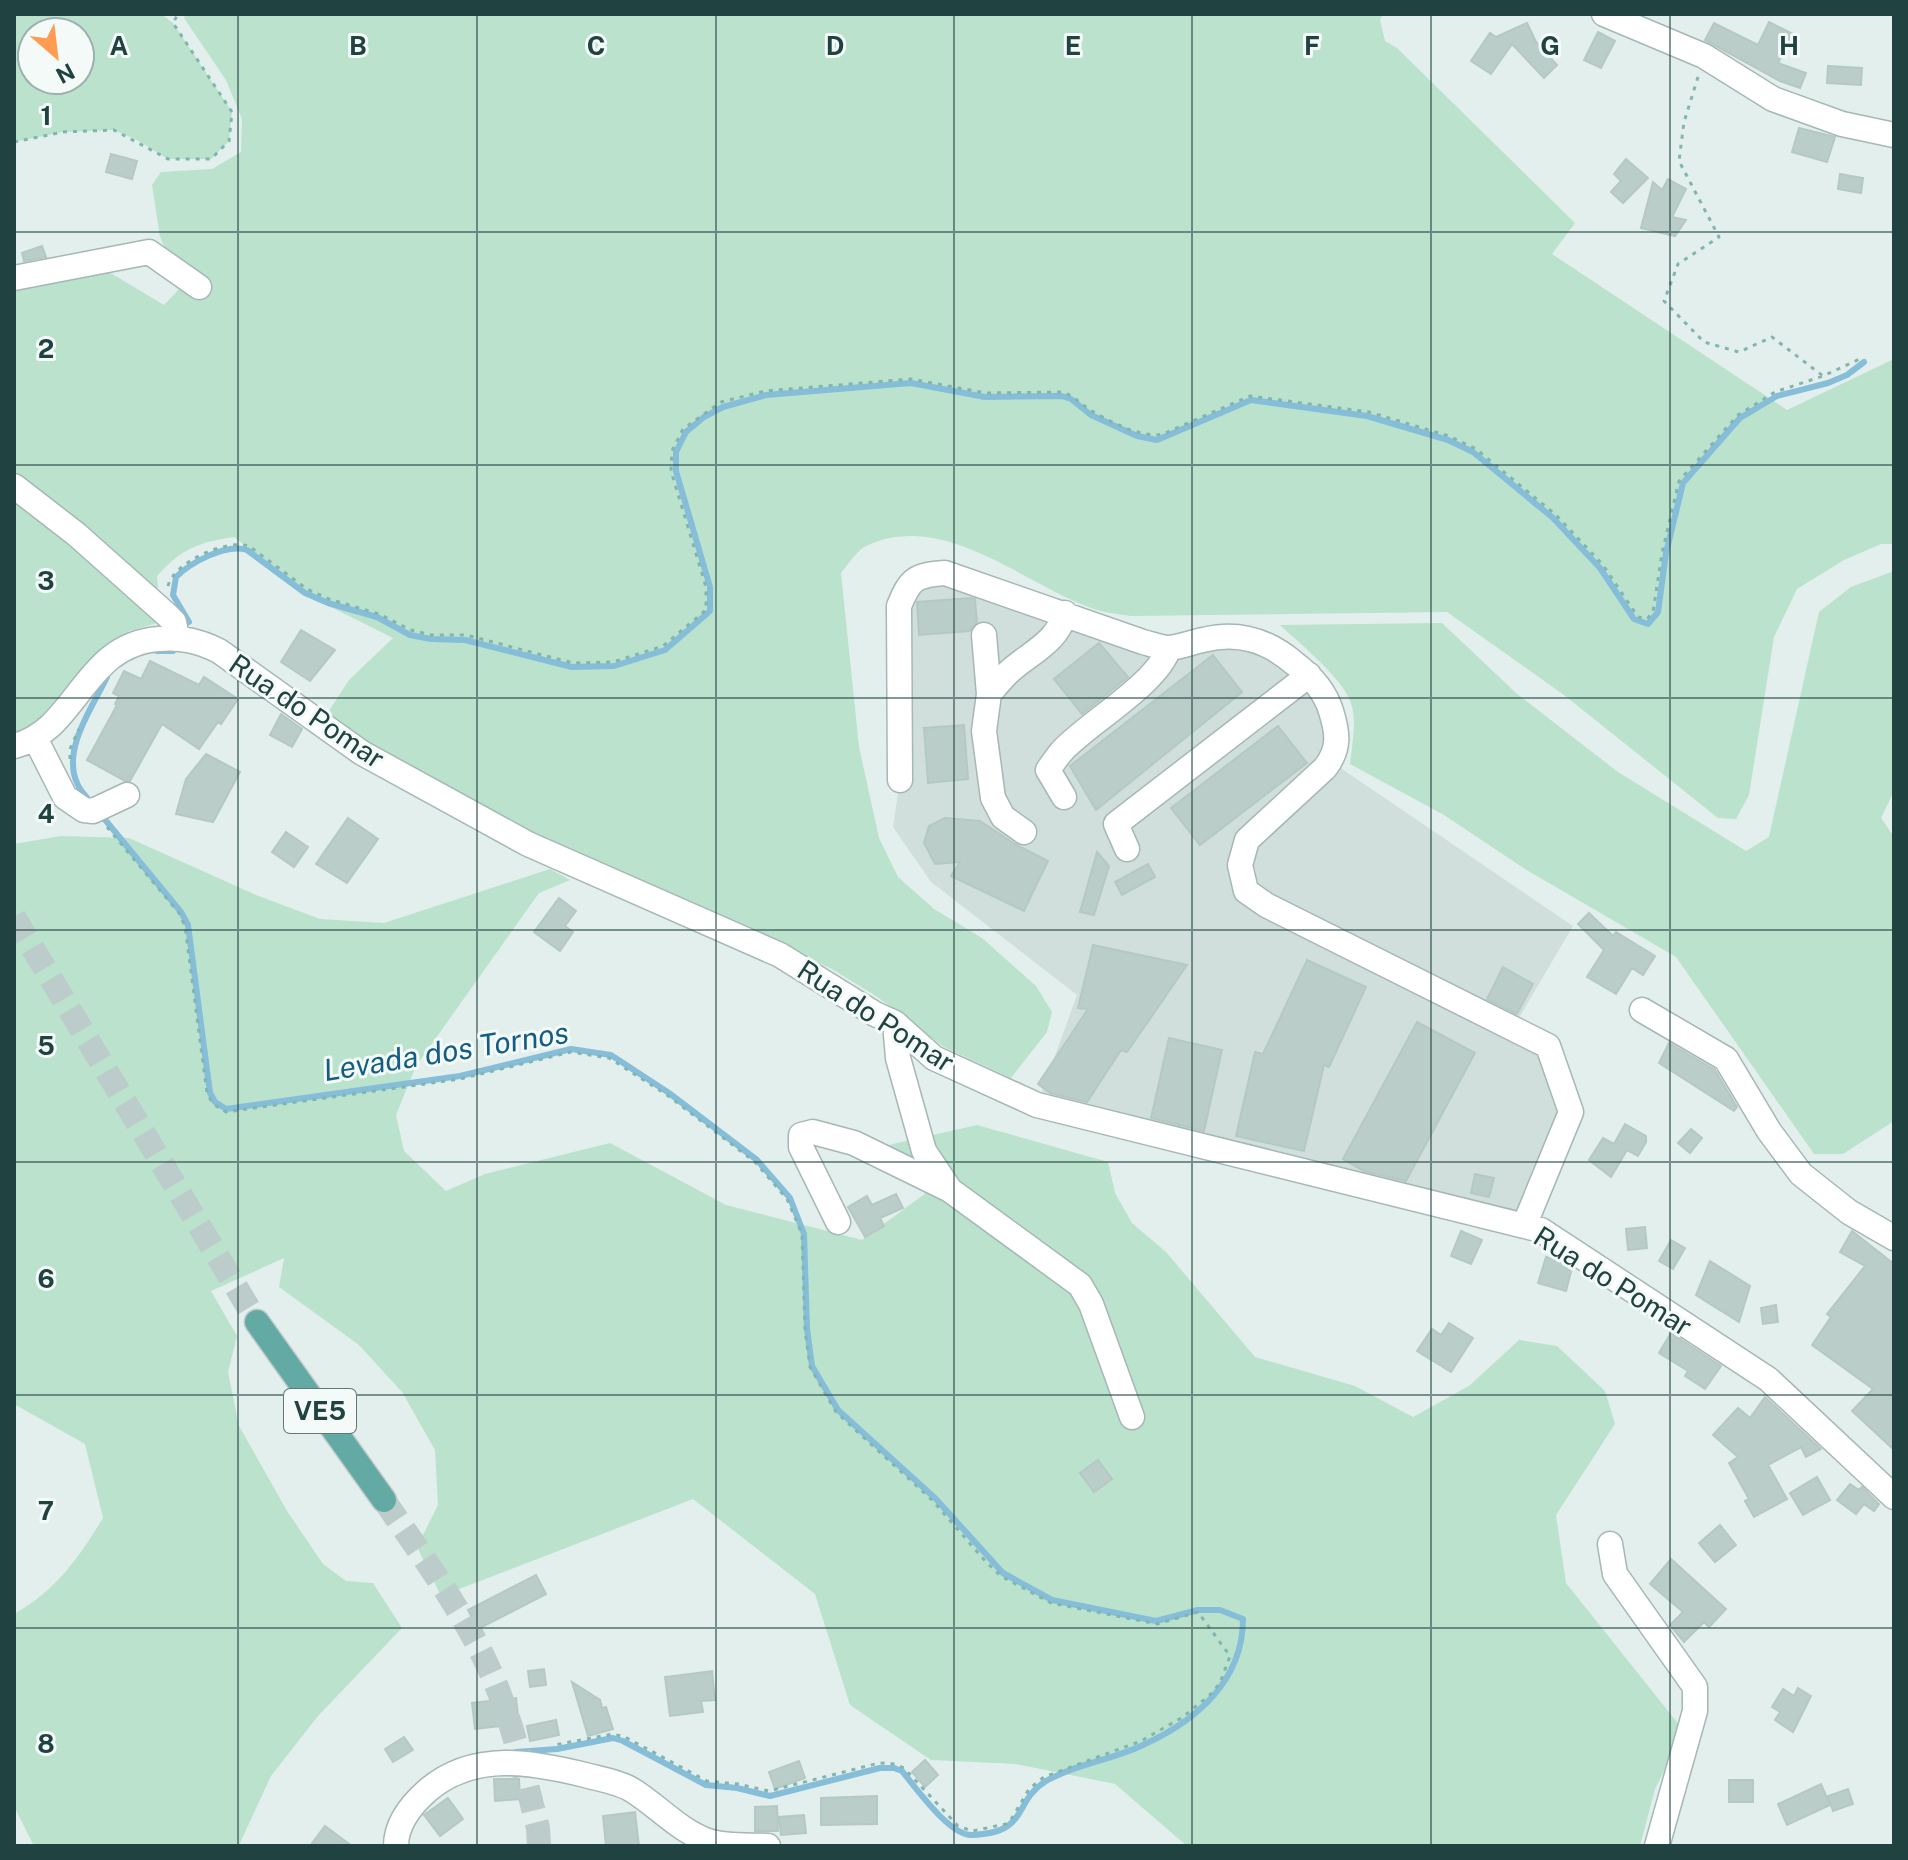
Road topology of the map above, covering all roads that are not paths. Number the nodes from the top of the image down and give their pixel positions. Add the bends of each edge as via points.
1 (1604, 14) edge
2 (1894, 135) edge
3 (14, 278) edge
4 (199, 287) dead end
5 (14, 486) edge
6 (1065, 613) junction
7 (175, 630) junction
8 (984, 635) dead end
9 (1169, 648) junction
10 (1309, 675) junction
11 (989, 694) junction
12 (24, 742) edge
13 (900, 780) dead end
14 (127, 795) dead end
15 (1064, 797) dead end
16 (1024, 832) dead end
17 (1127, 849) dead end
18 (1642, 1010) dead end
19 (895, 1023) junction
20 (950, 1190) junction
21 (838, 1222) dead end
22 (1524, 1226) junction
23 (1894, 1238) edge
24 (257, 1322) tunnel mouth
25 (1132, 1417) dead end
26 (1894, 1497) edge
27 (384, 1500) tunnel mouth
28 (1610, 1544) dead end
29 (396, 1846) edge
30 (768, 1846) edge
31 (1657, 1846) edge

1 - 2 street via 1704,56 1773,99 1842,124
3 - 4 street via 149,252
5 - 7 street via 76,534
6 - 9 street
6 - 11 street via 1052,638
6 - 13 street via 945,573 907,584 899,606
7 - 12 street, Rua do Pomar via 116,652 46,730
7 - 19 street, Rua do Pomar via 219,651 362,753 528,844 780,955
8 - 11 street
9 - 10 street via 1231,635 1255,639 1276,648
9 - 15 street via 1147,678 1064,749 1048,770
10 - 17 street via 1116,824
10 - 22 street via 1330,706 1338,744 1334,758 1247,840 1240,865 1246,891 1548,1046 1571,1112
11 - 16 street via 984,731 993,798 1003,817
12 - 14 street via 65,797 84,810
18 - 23 street via 1726,1059 1801,1174 1849,1212
19 - 20 street via 898,1058 924,1151
19 - 22 street, Rua do Pomar via 934,1058 1037,1105
20 - 21 street via 854,1143 813,1132 801,1135 801,1147
20 - 25 street via 1080,1285
22 - 26 street, Rua do Pomar via 1541,1230 1768,1379
24 - 27 main road, VE5
28 - 31 street via 1615,1574 1695,1687 1695,1711
29 - 30 street via 411,1808 450,1775 484,1764 535,1763 630,1789 676,1825 710,1842

